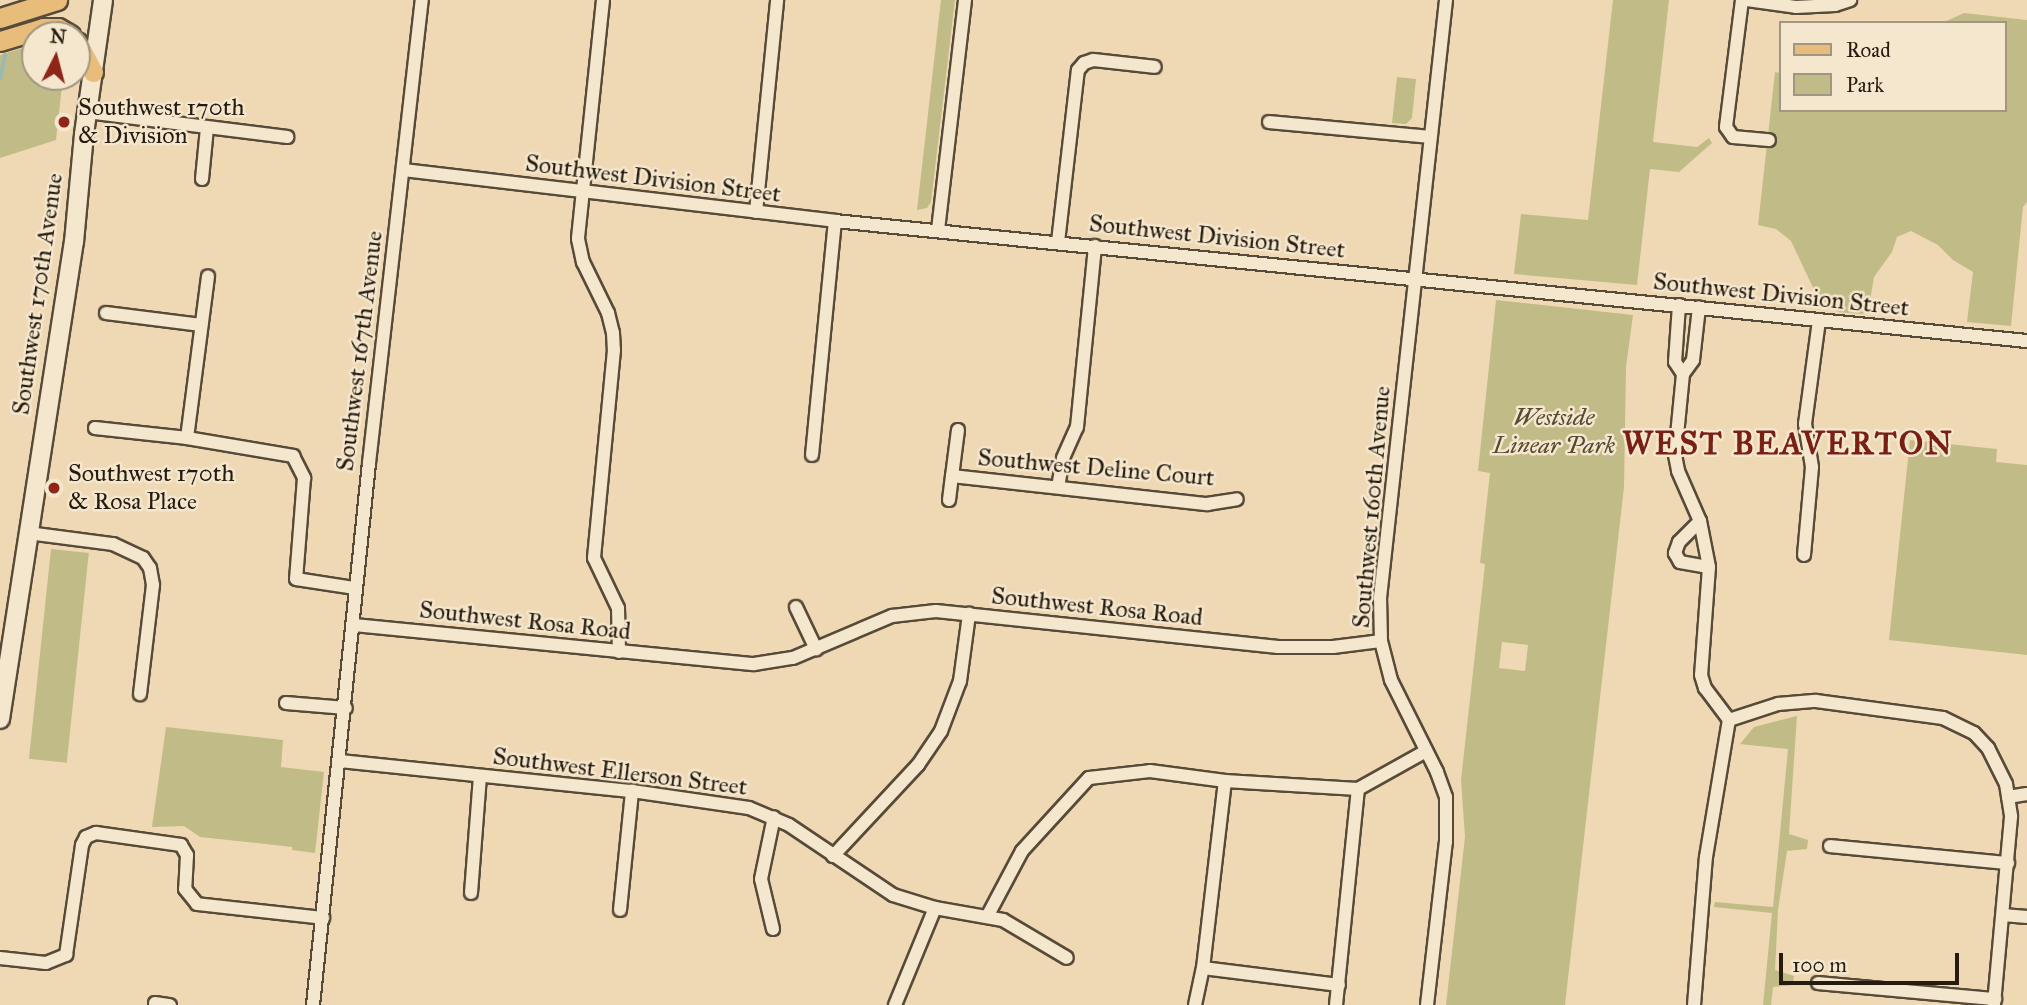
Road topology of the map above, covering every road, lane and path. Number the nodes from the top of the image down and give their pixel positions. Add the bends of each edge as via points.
1 (57, 0) edge
2 (103, 0) edge
3 (422, 0) edge
4 (603, 0) edge
5 (777, 0) edge
6 (965, 0) edge
7 (1446, 0) edge
8 (1744, 0) edge
9 (1850, 0) edge
10 (0, 18) edge
11 (21, 35) edge
12 (0, 41) edge
13 (1155, 66) dead end
14 (91, 68) edge
15 (93, 72) junction
16 (88, 112) junction
17 (1269, 122) dead end
18 (207, 128) junction
19 (288, 137) dead end
20 (1430, 137) junction
21 (1769, 140) dead end
22 (402, 170) junction
23 (202, 179) dead end
24 (581, 193) junction
25 (756, 212) junction
26 (835, 221) junction
27 (938, 230) junction
28 (1058, 242) junction
29 (1095, 246) junction
30 (208, 276) dead end
31 (1414, 279) junction
32 (1679, 305) junction
33 (1699, 307) junction
34 (106, 313) dead end
35 (1819, 320) junction
36 (201, 324) junction
37 (2027, 341) edge
38 (1683, 374) junction
39 (95, 428) dead end
40 (958, 430) dead end
41 (187, 438) junction
42 (811, 455) dead end
43 (952, 476) junction
44 (1058, 486) junction
45 (1237, 499) dead end
46 (949, 500) dead end
47 (1700, 521) junction
48 (29, 533) junction
49 (1804, 555) dead end
50 (1709, 567) junction
51 (355, 588) junction
52 (796, 607) dead end
53 (969, 614) junction
54 (354, 625) junction
55 (1381, 641) junction
56 (816, 649) junction
57 (619, 652) junction
58 (140, 694) dead end
59 (286, 703) dead end
60 (346, 708) junction
61 (0, 719) edge
62 (1729, 720) junction
63 (1426, 751) junction
64 (340, 761) junction
65 (480, 776) junction
66 (1225, 780) junction
67 (1358, 789) junction
68 (632, 791) junction
69 (2027, 794) edge
70 (2008, 797) junction
71 (774, 817) junction
72 (1830, 846) dead end
73 (833, 856) junction
74 (2008, 863) junction
75 (471, 893) dead end
76 (936, 908) junction
77 (620, 910) dead end
78 (988, 915) junction
79 (2003, 915) junction
80 (2027, 917) edge
81 (323, 918) junction
82 (773, 929) dead end
83 (0, 958) edge
84 (1067, 958) dead end
85 (1203, 968) junction
86 (1818, 983) dead end
87 (1339, 985) junction
88 (1994, 1002) edge
89 (155, 1003) edge
90 (170, 1005) edge
91 (313, 1005) edge
92 (895, 1005) edge
93 (1195, 1005) edge
94 (1336, 1005) edge
95 (1427, 1005) edge
96 (1694, 1005) edge

1 - 10 main road
2 - 15 main road, Southwest 170th Avenue
3 - 22 street, Southwest 167th Avenue
4 - 24 street
5 - 25 street
6 - 27 street
7 - 20 street, Southwest 160th Avenue
8 - 9 street via 1796,7
8 - 21 street via 1726,119 1728,134
11 - 12 main road
13 - 28 street via 1093,60 1081,65
14 - 15 main road
15 - 16 main road, Southwest 170th Avenue
16 - 18 street
16 - 48 main road, Southwest 170th Avenue via 76,227
17 - 20 street
18 - 19 street
18 - 23 street
20 - 31 street, Southwest 160th Avenue
22 - 24 street, Southwest Division Street
22 - 51 street, Southwest 167th Avenue
24 - 25 street, Southwest Division Street
24 - 57 street via 578,239 583,262 613,332 593,551 598,572 618,608
25 - 26 street, Southwest Division Street
26 - 27 street, Southwest Division Street
26 - 42 street
27 - 28 street, Southwest Division Street
28 - 29 street, Southwest Division Street
29 - 31 street, Southwest Division Street
29 - 44 street via 1077,427 1063,458
30 - 36 street
31 - 32 street, Southwest Division Street
31 - 55 street, Southwest 160th Avenue via 1380,598
32 - 33 street, Southwest Division Street
32 - 38 street via 1675,362
33 - 35 street, Southwest Division Street
33 - 38 street via 1693,360
34 - 36 street
35 - 37 street, Southwest Division Street
35 - 49 street via 1805,425 1812,467
36 - 41 street
38 - 47 street via 1675,455
39 - 41 street
40 - 43 street, Southwest Deline Court
41 - 51 street via 293,456 304,478 296,579
43 - 44 street, Southwest Deline Court
43 - 46 street, Southwest Deline Court
44 - 45 street, Southwest Deline Court via 1207,504
47 - 50 street
47 - 50 street via 1679,542 1675,553 1680,562
48 - 58 street via 113,544 143,558 150,568 153,585
48 - 61 main road, Southwest 170th Avenue
50 - 62 street via 1701,675
51 - 54 street, Southwest 167th Avenue
52 - 56 street
53 - 55 street, Southwest Rosa Road via 1278,647
53 - 56 street, Southwest Rosa Road via 892,615
53 - 73 street via 960,681 941,732 918,765
54 - 57 street, Southwest Rosa Road
54 - 60 street, Southwest 167th Avenue
55 - 63 street, Southwest 160th Avenue via 1396,694
56 - 57 street, Southwest Rosa Road via 782,661 754,664
59 - 60 street
60 - 64 street, Southwest 167th Avenue
62 - 70 street via 1779,704 1816,701 1943,718 1982,740 2000,768
62 - 96 street via 1706,857
63 - 67 street
63 - 95 street, Southwest 160th Avenue via 1442,782 1447,810
64 - 65 street, Southwest Ellerson Street
64 - 81 street, Southwest 167th Avenue
65 - 68 street, Southwest Ellerson Street
65 - 75 street
66 - 67 street
66 - 78 street via 1150,771 1089,778 1022,851
66 - 85 street
67 - 87 street
68 - 71 street, Southwest Ellerson Street via 723,802
68 - 77 street
69 - 70 street
70 - 74 street
71 - 73 street, Southwest Ellerson Street
71 - 82 street via 761,878
72 - 74 street
73 - 76 street, Southwest Ellerson Street via 893,895
74 - 79 street
76 - 78 street, Southwest Ellerson Street
76 - 92 street
78 - 84 street, Southwest Ellerson Street via 1029,933
79 - 80 street
79 - 88 street
81 - 83 street via 205,905 189,899 185,889 184,846 90,832 82,845 67,955 46,963
81 - 91 street, Southwest 167th Avenue
85 - 87 street
85 - 93 street
86 - 88 street
87 - 94 street
89 - 90 street

